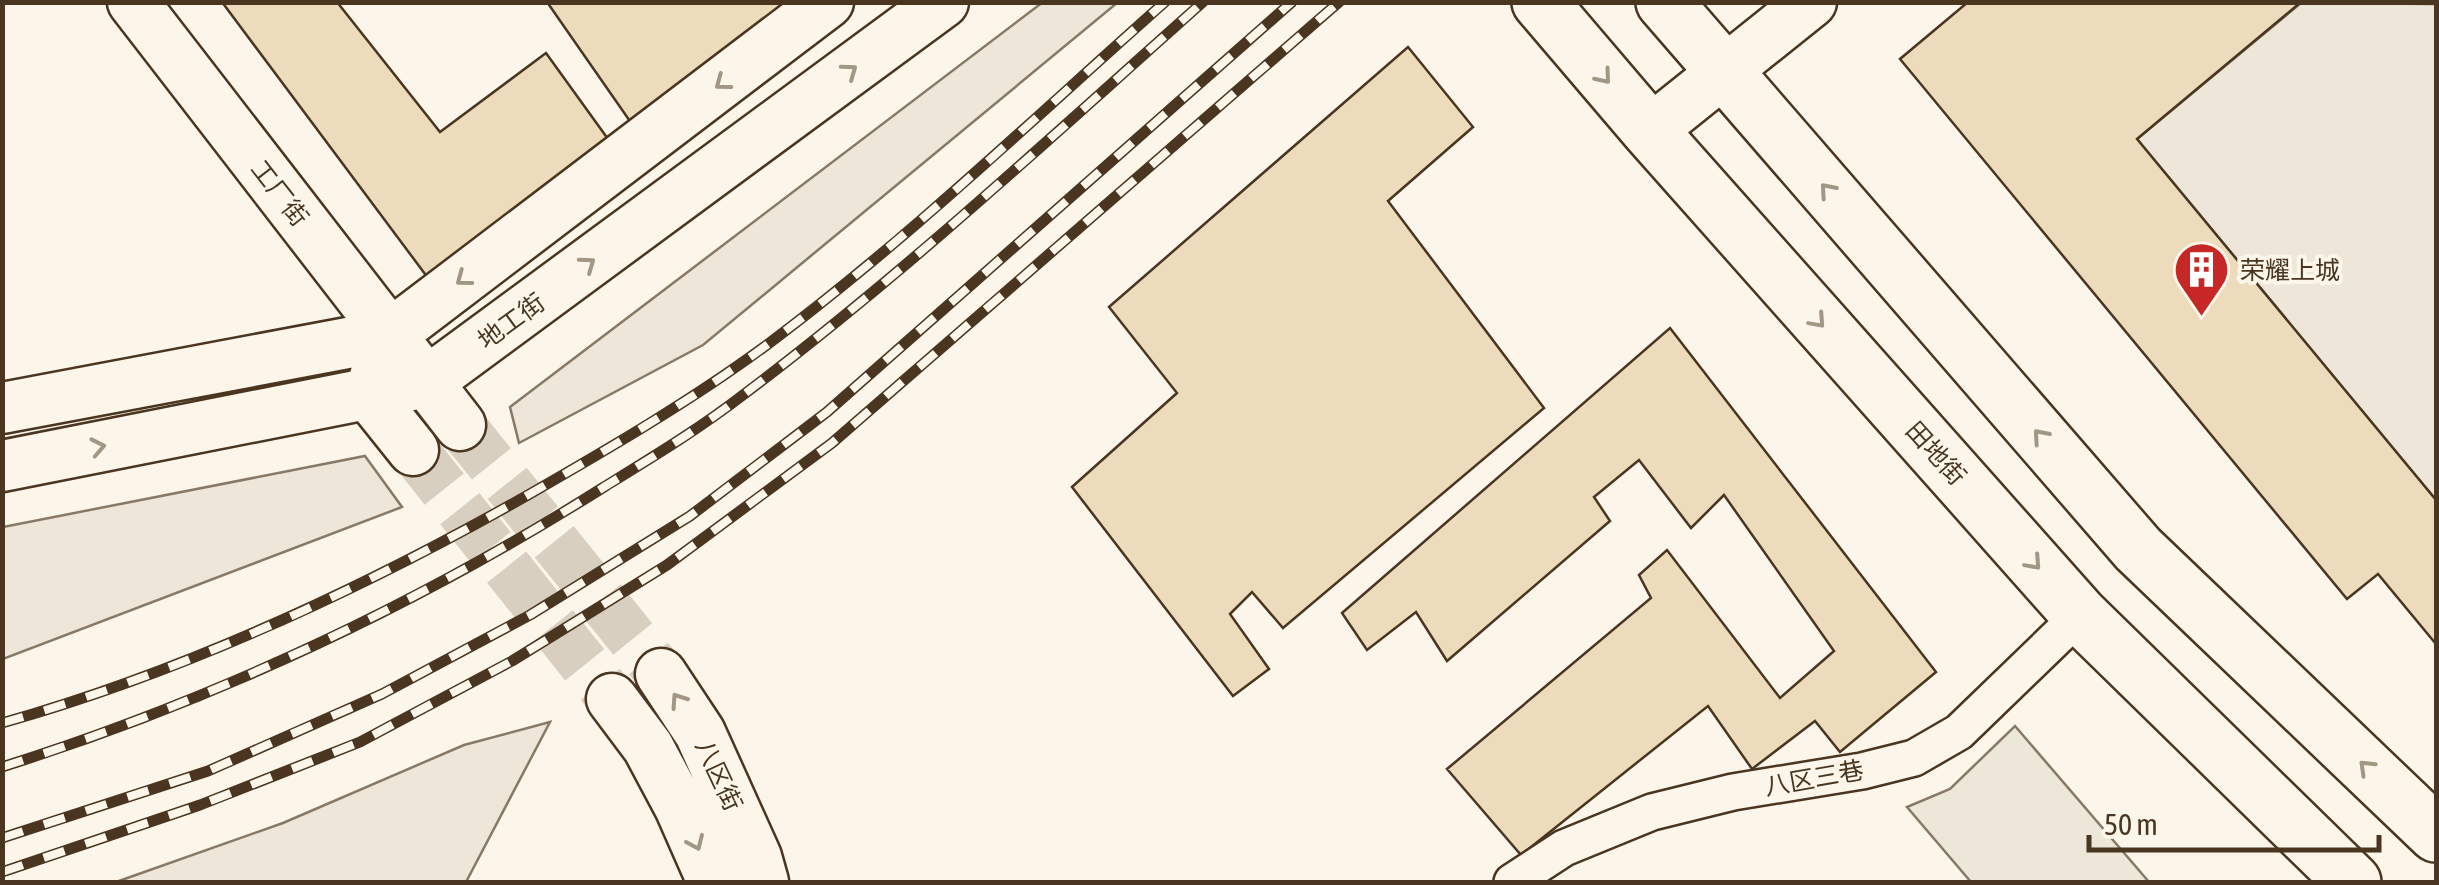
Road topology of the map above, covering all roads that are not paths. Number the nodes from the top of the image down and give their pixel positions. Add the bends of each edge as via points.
1 (133, 2) edge
2 (828, 2) edge
3 (942, 2) edge
4 (1540, 2) edge
5 (1664, 2) edge
6 (1811, 2) edge
7 (1726, 73) junction
8 (1650, 131) junction
9 (390, 335) junction
10 (427, 382) junction
11 (370, 395) junction
12 (2, 408) edge
13 (460, 425) tunnel mouth
14 (413, 450) tunnel mouth
15 (2, 466) edge
16 (2080, 615) junction
17 (660, 674) tunnel mouth
18 (612, 700) tunnel mouth
19 (2436, 834) edge
20 (713, 882) edge
21 (763, 882) edge
22 (1512, 882) edge
23 (2353, 882) edge

1 - 9 main road, 工厂街
2 -> 9 main road
10 -> 3 main road, 地工街
4 -> 8 highway, 田地街
5 - 7 highway
6 - 7 main road
7 - 8 main road
19 -> 7 highway via 2138,548
8 -> 16 highway, 田地街
9 - 10 main road, 工厂街
9 - 11 main road
9 - 12 main road
10 - 11 main road, 地工街
10 - 13 main road, 工厂街
11 - 14 main road
15 -> 11 main road, 地工街
16 - 22 street, 八区三巷 via 1959,732 1914,758 1652,812 1564,848
16 - 23 highway, 田地街
21 -> 17 main road, 八区街 via 700,734
18 -> 20 main road, 八区街 via 648,747

